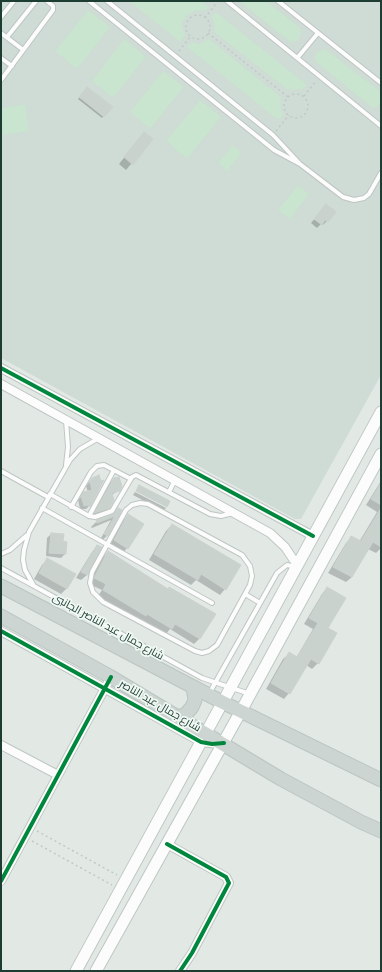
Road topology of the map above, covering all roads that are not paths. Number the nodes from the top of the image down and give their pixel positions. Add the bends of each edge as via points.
1 (14, 1) edge
2 (36, 1) edge
3 (47, 1) edge
4 (89, 1) edge
5 (107, 1) edge
6 (227, 1) edge
7 (278, 1) edge
8 (1, 17) edge
9 (1, 33) edge
10 (318, 33) junction
11 (7, 37) junction
12 (22, 50) junction
13 (1, 58) edge
14 (298, 58) junction
15 (12, 66) junction
16 (1, 79) edge
17 (381, 83) edge
18 (381, 126) edge
19 (300, 164) junction
20 (381, 173) edge
21 (1, 368) edge
22 (1, 384) edge
23 (381, 412) edge
24 (66, 419) junction
25 (100, 438) junction
26 (381, 454) edge
27 (65, 466) junction
28 (114, 470) junction
29 (1, 471) edge
30 (131, 479) junction
31 (175, 479) junction
32 (168, 492) junction
33 (49, 496) junction
34 (71, 506) junction
35 (42, 508) junction
36 (235, 512) junction
37 (89, 516) junction
38 (30, 532) junction
39 (313, 536) junction
40 (107, 544) junction
41 (1, 554) edge
42 (297, 566) junction
43 (1, 568) edge
44 (34, 587) junction
45 (1, 588) edge
46 (245, 594) junction
47 (212, 602) dead end
48 (260, 603) junction
49 (1, 616) edge
50 (1, 631) edge
51 (111, 677) junction
52 (215, 683) junction
53 (193, 687) junction
54 (230, 688) junction
55 (105, 689) junction
56 (250, 694) junction
57 (208, 695) junction
58 (222, 702) junction
59 (241, 711) junction
60 (179, 717) junction
61 (203, 737) junction
62 (224, 743) junction
63 (1, 744) edge
64 (58, 775) junction
65 (381, 780) edge
66 (381, 831) edge
67 (167, 844) junction
68 (1, 880) edge
69 (76, 971) edge
70 (96, 971) edge
71 (180, 971) edge

1 - 8 lane
2 - 11 lane
3 - 12 lane via 53,6 53,10
4 - 19 lane via 274,150
5 - 19 lane via 273,135
6 - 14 lane
7 - 10 lane
9 - 11 lane
10 - 14 lane
10 - 17 lane
11 - 12 lane
12 - 15 lane
13 - 15 lane
14 - 18 lane
15 - 16 lane
19 - 20 lane via 343,197 354,200 369,194
21 - 39 street
22 - 24 street
23 - 39 main road
24 - 25 street
24 - 27 lane via 68,447
25 - 27 lane via 80,449
25 - 31 street
26 - 56 main road
27 - 33 lane
28 - 30 lane
28 - 34 lane via 104,465 93,469
28 - 37 lane
29 - 33 lane
30 - 32 lane via 138,475
30 - 37 lane via 112,511 95,517
31 - 32 lane
31 - 36 street
32 - 36 lane via 213,515 222,516
33 - 34 lane
33 - 35 lane
34 - 37 lane
35 - 38 lane
35 - 40 lane
36 - 42 street via 282,543
38 - 41 lane
38 - 44 lane via 24,550 24,560 25,570
39 - 42 main road
40 - 46 lane via 129,507 140,503 148,504 242,555 248,562 252,576
40 - 46 lane via 90,576 95,596 195,651 210,651 217,645
40 - 47 lane
42 - 48 lane via 286,565 279,569
42 - 54 main road
43 - 44 lane, شارع جمال عبد الناصر الجانبى
44 - 52 lane, شارع جمال عبد الناصر الجانبى
45 - 53 main road
46 - 48 lane
48 - 52 lane
49 - 51 main road, شارع جمال عبد الناصر
50 - 55 street
51 - 55 street
51 - 60 main road, شارع جمال عبد الناصر
52 - 54 lane, شارع جمال عبد الناصر الجانبى
52 - 57 lane
53 - 57 main road
53 - 60 main road via 196,695 192,708
54 - 56 lane, شارع جمال عبد الناصر الجانبى
54 - 58 main road
55 - 61 street
55 - 64 street
56 - 59 main road
57 - 58 main road
58 - 59 main road
58 - 61 main road
59 - 62 main road
59 - 65 main road
60 - 61 main road, شارع جمال عبد الناصر
61 - 62 main road, شارع جمال عبد الناصر
61 - 69 main road
62 - 66 main road, شارع جمال عبد الناصر via 281,779
62 - 67 main road
63 - 64 street
64 - 68 street
67 - 70 main road
67 - 71 street via 226,877 229,882 195,948

